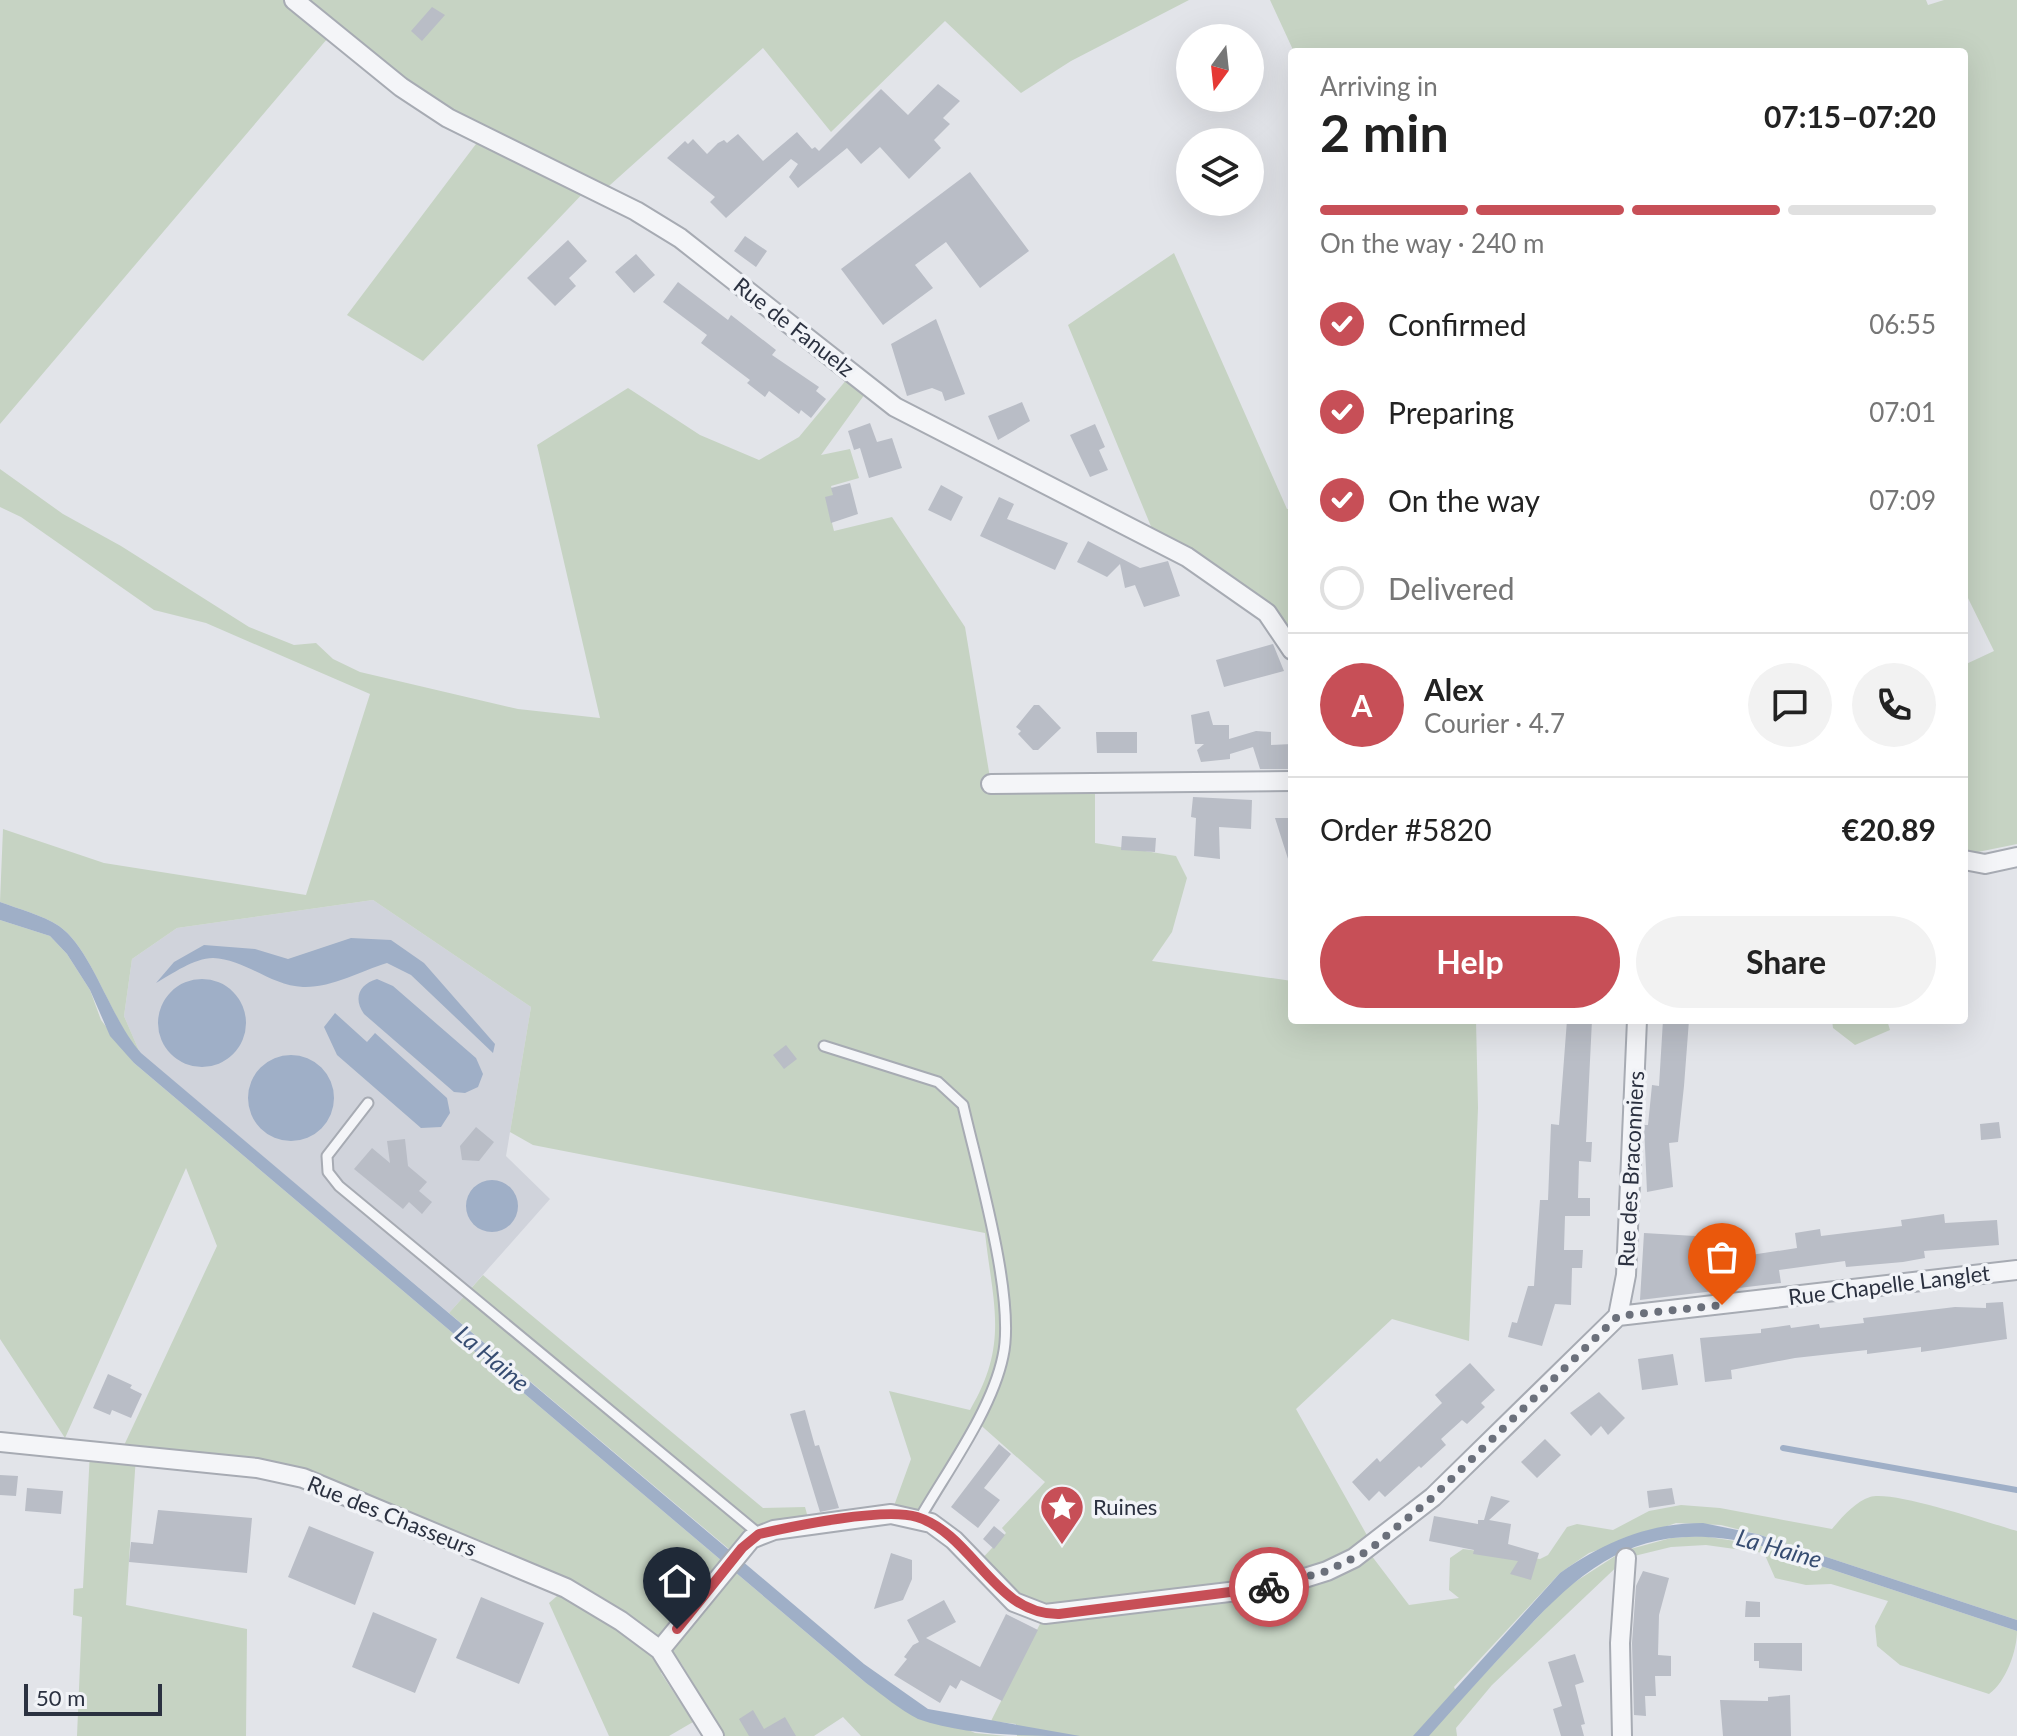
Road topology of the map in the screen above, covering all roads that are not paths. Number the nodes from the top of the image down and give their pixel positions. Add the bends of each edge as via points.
1 (294, 0) edge
2 (1288, 644) edge
3 (1288, 781) edge
4 (991, 784) dead end
5 (2017, 857) edge
6 (1968, 861) edge
7 (1637, 1024) edge
8 (824, 1046) dead end
9 (368, 1103) dead end
10 (2017, 1270) edge
11 (1618, 1316) junction
12 (0, 1442) edge
13 (920, 1518) junction
14 (759, 1534) junction
15 (1626, 1558) dead end
16 (660, 1650) junction
17 (714, 1736) edge
18 (1622, 1736) edge

1 - 2 street, Rue de Fanuelz via 448,118 680,238 895,407 1187,557 1267,613
3 - 4 street
5 - 6 street via 1985,864
7 - 11 street, Rue des Braconniers via 1625,1285
8 - 13 lane via 938,1082 952,1092 963,1105 992,1234 1004,1310 1004,1354 976,1421
9 - 14 lane via 327,1156 328,1172 339,1186
10 - 11 street, Rue Chapelle Langlet
11 - 13 street via 1414,1514 1368,1551 1303,1580 1045,1614 1014,1602 954,1540
12 - 16 street, Rue des Chasseurs via 257,1468 303,1478 566,1588
13 - 14 street via 891,1514
14 - 16 street
15 - 18 street via 1620,1643
16 - 17 street, Rue des Chasseurs

